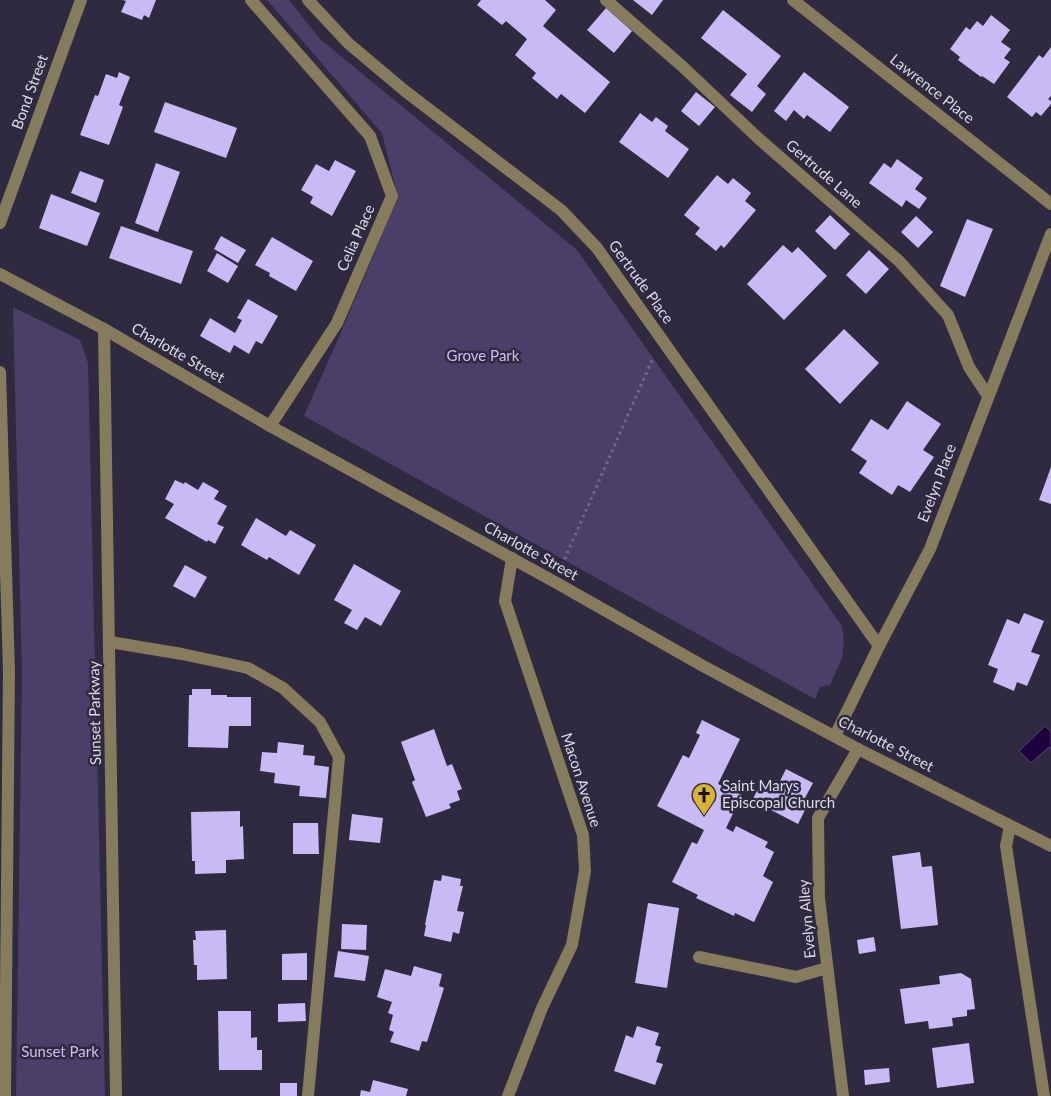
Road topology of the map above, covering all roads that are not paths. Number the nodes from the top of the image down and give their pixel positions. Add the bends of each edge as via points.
1 (81, 0) edge
2 (251, 0) edge
3 (308, 0) edge
4 (606, 0) edge
5 (793, 0) edge
6 (1051, 204) edge
7 (0, 223) edge
8 (1051, 234) edge
9 (0, 274) edge
10 (104, 329) junction
11 (0, 372) edge
12 (988, 396) junction
13 (270, 426) junction
14 (512, 558) junction
15 (110, 642) junction
16 (879, 646) junction
17 (5, 671) edge
18 (834, 736) junction
19 (858, 749) junction
20 (1010, 826) junction
21 (1051, 846) edge
22 (699, 957) dead end
23 (827, 968) junction
24 (5, 1096) edge
25 (116, 1096) edge
26 (308, 1096) edge
27 (508, 1096) edge
28 (844, 1096) edge
29 (1044, 1096) edge

1 - 7 street, Bond Street
2 - 13 street, Celia Place via 370,136 392,196 337,323
3 - 16 street, Gertrude Place via 348,43 405,91 561,210 597,248
4 - 12 street, Gertrude Lane via 899,261 948,315 969,367
5 - 6 street, Lawrence Place
8 - 12 street, Evelyn Place
9 - 10 street, Charlotte Street
10 - 13 street, Charlotte Street
10 - 15 street, Sunset Parkway
11 - 17 street
12 - 16 street, Evelyn Place via 930,549
13 - 14 street, Charlotte Street
14 - 18 street, Charlotte Street via 702,666
14 - 27 street, Macon Avenue via 505,602 583,836 585,872 572,945 542,1008
15 - 25 street, Sunset Parkway
15 - 26 street via 248,668 283,688 320,722 340,757
16 - 18 street, Evelyn Place
17 - 24 street
18 - 19 street, Charlotte Street
19 - 20 street, Charlotte Street
19 - 23 street, Evelyn Alley via 818,818 818,898
20 - 21 street, Charlotte Street
20 - 29 street via 1006,846
22 - 23 street via 796,977
23 - 28 street, Evelyn Alley

